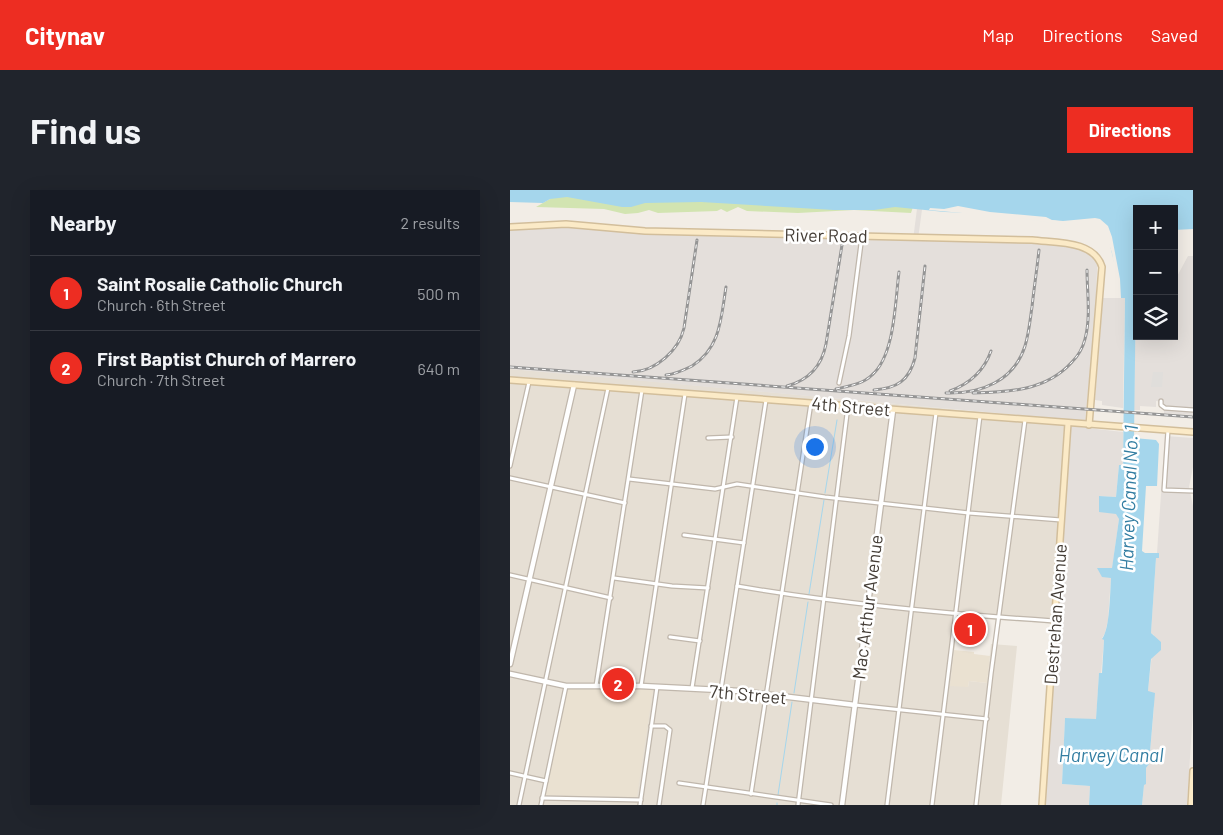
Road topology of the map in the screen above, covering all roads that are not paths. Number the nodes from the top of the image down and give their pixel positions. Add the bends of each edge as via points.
1 (510, 227) edge
2 (862, 235) junction
3 (510, 380) edge
4 (530, 382) junction
5 (839, 384) dead end
6 (574, 385) junction
7 (609, 388) junction
8 (642, 390) junction
9 (685, 394) junction
10 (737, 397) junction
11 (766, 400) junction
12 (1161, 401) dead end
13 (811, 403) junction
14 (848, 406) junction
15 (892, 410) junction
16 (1193, 410) edge
17 (936, 413) junction
18 (980, 416) junction
19 (1025, 420) junction
20 (1068, 423) junction
21 (1088, 425) junction
22 (1168, 430) junction
23 (1193, 432) edge
24 (732, 437) junction
25 (708, 438) dead end
26 (510, 466) edge
27 (510, 478) edge
28 (629, 479) junction
29 (671, 483) junction
30 (753, 486) junction
31 (724, 487) junction
32 (551, 488) junction
33 (1193, 491) edge
34 (797, 493) junction
35 (585, 495) junction
36 (836, 498) junction
37 (625, 502) junction
38 (880, 503) junction
39 (925, 508) junction
40 (969, 513) junction
41 (1011, 517) junction
42 (1061, 520) junction
43 (684, 535) dead end
44 (716, 539) junction
45 (744, 543) junction
46 (510, 575) edge
47 (614, 578) junction
48 (530, 580) junction
49 (656, 584) junction
50 (737, 586) junction
51 (566, 588) junction
52 (708, 588) junction
53 (782, 594) junction
54 (611, 598) junction
55 (824, 600) junction
56 (867, 605) junction
57 (912, 610) junction
58 (956, 614) junction
59 (998, 617) junction
60 (1054, 621) junction
61 (670, 637) dead end
62 (700, 640) junction
63 (510, 664) edge
64 (510, 674) edge
65 (545, 683) junction
66 (566, 686) junction
67 (596, 686) junction
68 (641, 686) junction
69 (657, 686) junction
70 (692, 689) junction
71 (721, 690) junction
72 (766, 694) junction
73 (811, 700) junction
74 (855, 705) junction
75 (899, 711) junction
76 (944, 715) junction
77 (986, 719) junction
78 (651, 726) junction
79 (1193, 771) edge
80 (510, 773) edge
81 (525, 776) junction
82 (546, 781) junction
83 (679, 783) dead end
84 (705, 787) junction
85 (751, 794) junction
86 (542, 798) junction
87 (641, 800) junction
88 (798, 803) edge
89 (519, 805) edge
90 (541, 805) edge
91 (640, 805) edge
92 (659, 805) edge
93 (703, 805) edge
94 (830, 805) edge
95 (842, 805) edge
96 (887, 805) edge
97 (932, 805) edge
98 (976, 805) edge
99 (1042, 805) edge
100 (1191, 805) edge

1 - 2 main road, River Road via 566,224 655,231
2 - 5 street via 849,336
2 - 21 main road, River Road via 1032,240 1090,249 1102,267
3 - 4 main road, 4th Street
4 - 6 main road, 4th Street
4 - 26 street
6 - 7 main road, 4th Street
6 - 32 street
7 - 8 main road, 4th Street
7 - 35 street
8 - 9 main road, 4th Street
8 - 28 street
9 - 10 main road, 4th Street
9 - 29 street
10 - 11 main road, 4th Street
10 - 24 street
11 - 13 main road, 4th Street
11 - 30 street
12 - 16 street via 1165,408
13 - 14 main road, 4th Street
13 - 34 street
14 - 15 main road, 4th Street
14 - 36 street
15 - 17 main road, 4th Street
15 - 38 street, Mac Arthur Avenue
17 - 18 main road, 4th Street
17 - 39 street
18 - 19 main road, 4th Street
18 - 40 street
19 - 20 main road, 4th Street
19 - 41 street
20 - 21 main road, 4th Street
20 - 42 main road, Destrehan Avenue
21 - 22 main road, 4th Street
22 - 23 main road, 4th Street
22 - 33 street via 1164,490
24 - 25 street
24 - 31 street
27 - 32 street
28 - 29 street
28 - 37 street
29 - 31 street via 715,489
29 - 49 street
30 - 31 street via 730,484
30 - 34 street
30 - 45 street
31 - 44 street
32 - 35 street
32 - 48 street
34 - 36 street
34 - 53 street
35 - 37 street
35 - 51 street
36 - 38 street
36 - 55 street
37 - 47 street
38 - 39 street
38 - 56 street, Mac Arthur Avenue
39 - 40 street
39 - 57 street
40 - 41 street
40 - 58 street
41 - 42 street
41 - 59 street
42 - 60 main road, Destrehan Avenue
43 - 44 street
44 - 45 street
44 - 52 street
45 - 50 street
46 - 48 street
47 - 49 street
47 - 54 street
48 - 51 street
48 - 63 street
49 - 52 street
49 - 68 street
50 - 53 street
50 - 71 street
51 - 54 street
51 - 65 street
52 - 62 street
53 - 55 street
53 - 72 street
54 - 67 street
55 - 56 street
55 - 73 street
56 - 57 street
56 - 74 street, Mac Arthur Avenue
57 - 58 street
57 - 75 street
58 - 59 street
58 - 76 street
59 - 60 street
59 - 77 street
60 - 99 main road, Destrehan Avenue
61 - 62 street
62 - 70 street
64 - 65 street, 7th Street
65 - 66 street, 7th Street
65 - 81 street
66 - 67 street, 7th Street
66 - 82 street
67 - 68 street, 7th Street
68 - 69 street, 7th Street
69 - 70 street, 7th Street
69 - 78 street
70 - 71 street, 7th Street
71 - 72 street, 7th Street
71 - 84 street
72 - 73 street, 7th Street
72 - 85 street
73 - 74 street, 7th Street
73 - 88 street
74 - 75 street, 7th Street
74 - 95 street, Mac Arthur Avenue
75 - 76 street, 7th Street
75 - 96 street
76 - 77 street, 7th Street
76 - 97 street
77 - 98 street
78 - 87 street
78 - 92 street via 665,726 670,730
79 - 100 main road
80 - 81 street
81 - 82 street
81 - 89 street
82 - 86 street
83 - 84 street
84 - 85 street
84 - 93 street
85 - 88 street
86 - 87 street
86 - 90 street
87 - 91 street
88 - 94 street

